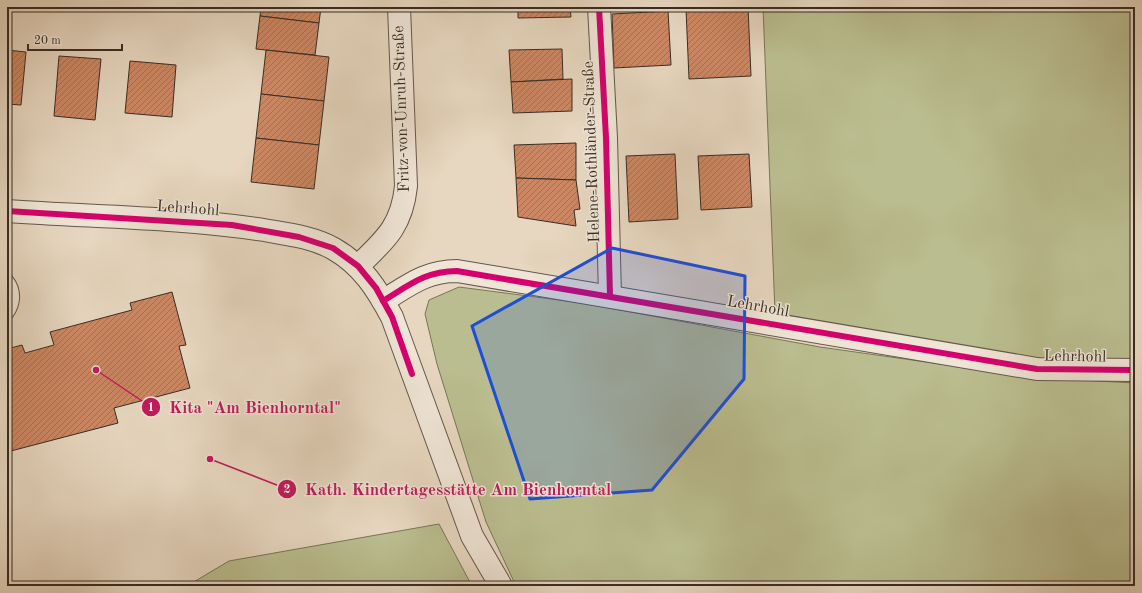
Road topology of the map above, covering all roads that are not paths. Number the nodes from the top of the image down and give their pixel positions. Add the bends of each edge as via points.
1 (399, 7) edge
2 (599, 7) edge
3 (7, 211) edge
4 (358, 266) junction
5 (7, 281) edge
6 (610, 296) junction
7 (383, 301) junction
8 (7, 313) edge
9 (1135, 370) edge
10 (501, 586) edge

1 - 4 street, Fritz-von-Unruh-Straße via 406,186 404,204 392,231
2 - 6 street, Helene-Rothländer-Straße via 606,138
3 - 4 street, Lehrhohl via 232,225 318,242 333,248
4 - 7 street, Lehrhohl
5 - 8 lane via 13,292 13,300
6 - 7 street, Lehrhohl via 457,271 441,271 415,280
6 - 9 street, Lehrhohl via 1037,370
7 - 10 street, Lehrhohl via 399,337 472,536

